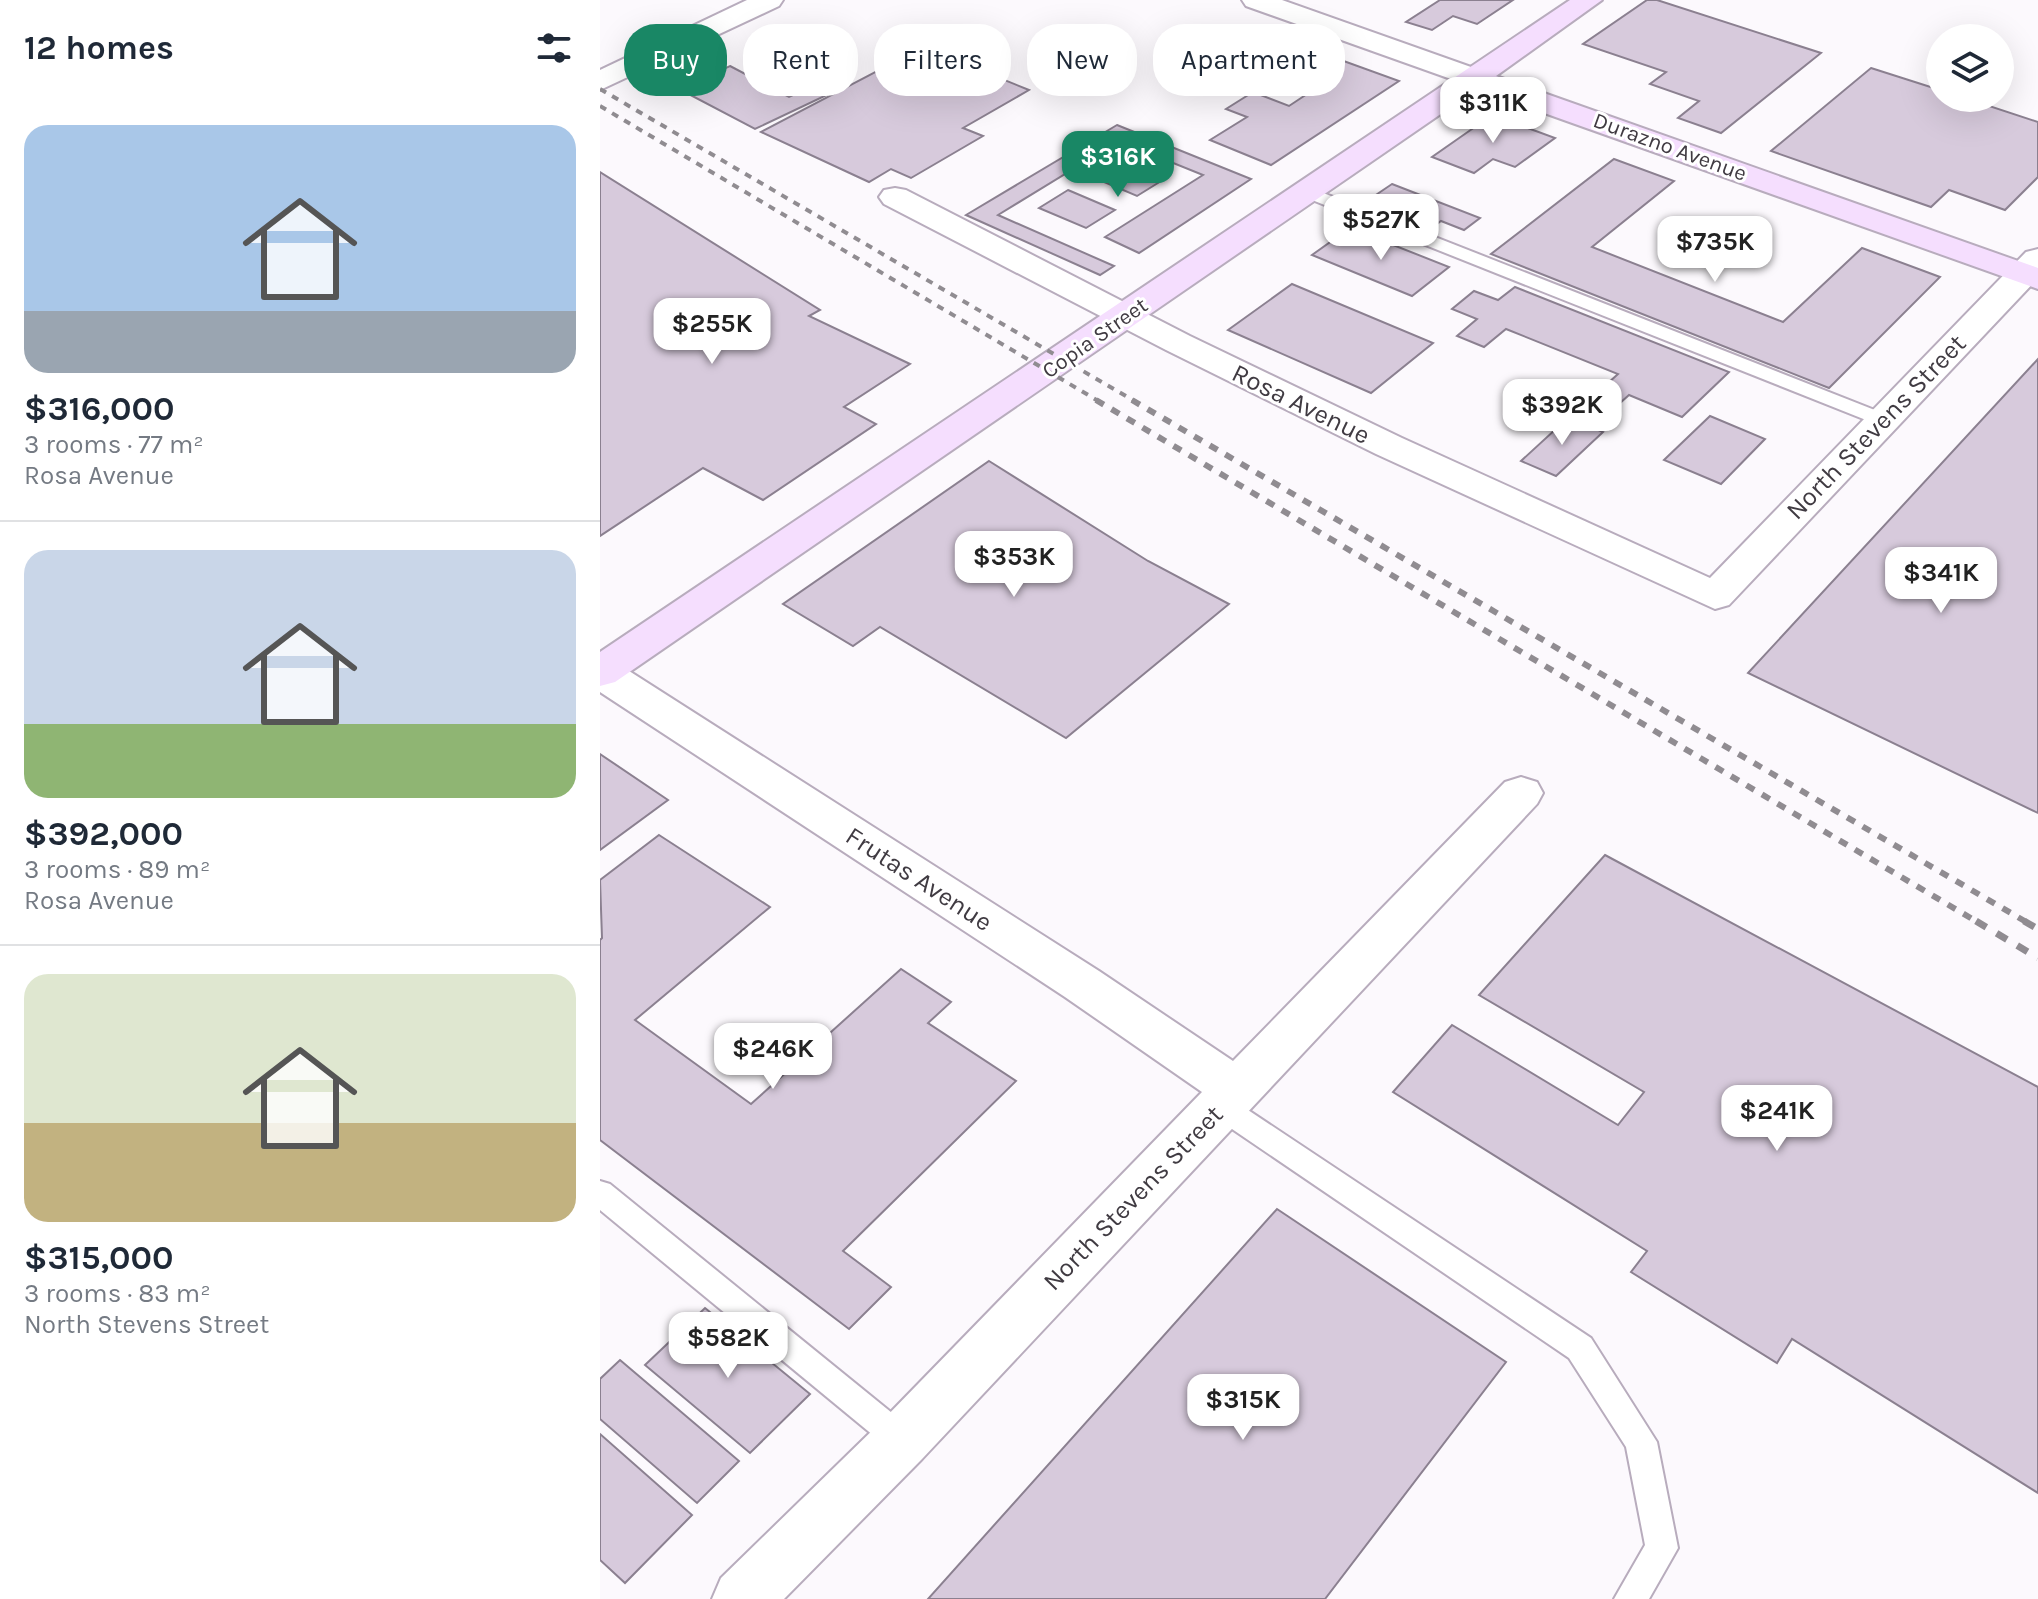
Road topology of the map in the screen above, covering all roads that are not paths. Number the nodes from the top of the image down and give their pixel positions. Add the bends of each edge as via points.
1 (769, 0) edge
2 (1256, 0) edge
3 (1588, 0) edge
4 (1475, 78) junction
5 (600, 81) edge
6 (1308, 192) junction
7 (895, 197) dead end
8 (2033, 270) edge
9 (1125, 316) junction
10 (1883, 420) junction
11 (1715, 596) joint
12 (600, 672) edge
13 (1521, 793) dead end
14 (1228, 1098) junction
15 (600, 1193) edge
16 (902, 1440) junction
17 (742, 1599) edge
18 (1630, 1599) edge

1 - 5 street
2 - 4 street, Durazno Avenue
3 - 4 main road, Copia Street
4 - 6 main road, Copia Street
4 - 8 main road, Durazno Avenue
6 - 9 main road, Copia Street
6 - 10 lane
7 - 9 street, Rosa Avenue
8 - 10 street, North Stevens Street
9 - 11 street, Rosa Avenue via 1389,446
9 - 12 main road, Copia Street
10 - 11 street, North Stevens Street
12 - 14 street, Frutas Avenue via 1082,984
13 - 14 street, North Stevens Street
14 - 16 street, North Stevens Street
14 - 18 lane via 1580,1348 1641,1442 1662,1548
15 - 16 lane
16 - 17 street, North Stevens Street

